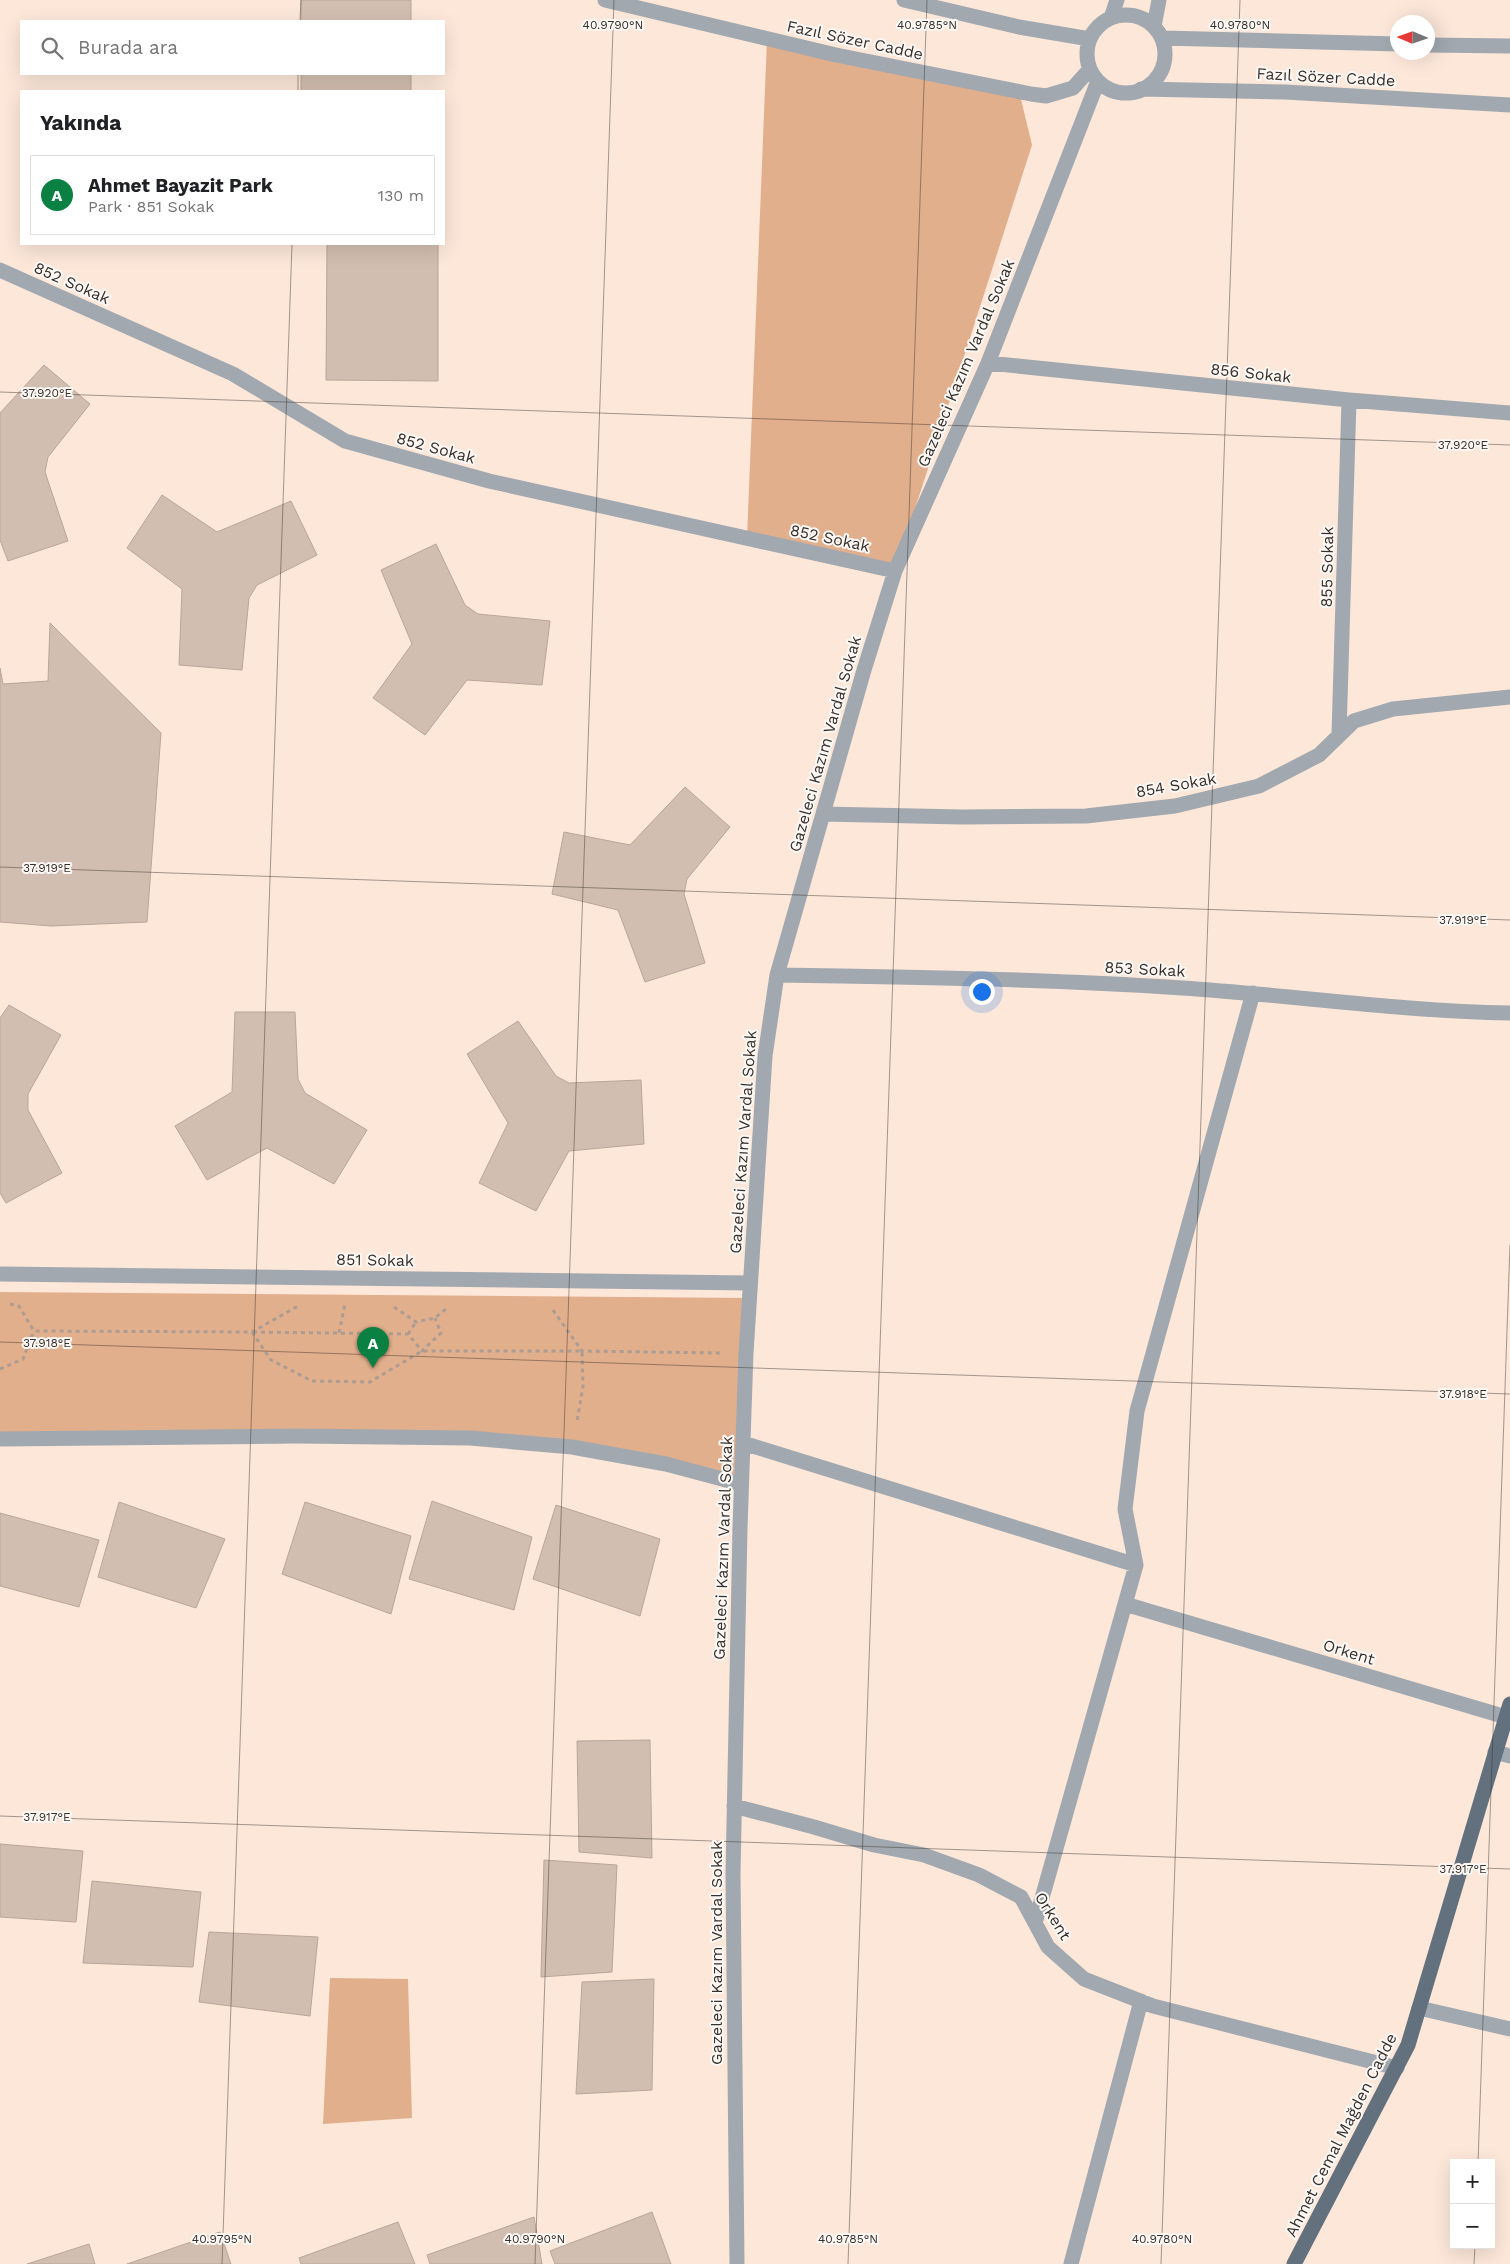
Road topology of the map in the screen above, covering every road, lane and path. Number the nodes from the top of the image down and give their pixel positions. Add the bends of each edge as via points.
1 (605, 0) edge
2 (904, 0) edge
3 (1117, 0) edge
4 (1159, 0) edge
5 (1111, 18) junction
6 (1158, 32) junction
7 (1090, 39) junction
8 (1390, 44) edge
9 (1435, 45) edge
10 (1510, 46) edge
11 (1094, 75) junction
12 (1141, 89) junction
13 (1510, 105) edge
14 (0, 270) edge
15 (988, 363) junction
16 (1349, 400) junction
17 (1510, 413) edge
18 (895, 571) junction
19 (1510, 697) edge
20 (1339, 734) junction
21 (823, 814) junction
22 (777, 975) junction
23 (1253, 993) junction
24 (1510, 1013) edge
25 (0, 1274) edge
26 (750, 1283) junction
27 (10, 1303) dead end
28 (454, 1303) dead end
29 (301, 1304) dead end
30 (391, 1305) dead end
31 (548, 1307) dead end
32 (435, 1318) junction
33 (416, 1322) junction
34 (34, 1331) junction
35 (252, 1332) junction
36 (408, 1334) junction
37 (422, 1351) junction
38 (582, 1351) junction
39 (746, 1353) junction
40 (0, 1369) edge
41 (0, 1438) edge
42 (743, 1443) junction
43 (572, 1447) junction
44 (741, 1484) junction
45 (1136, 1565) junction
46 (1125, 1604) junction
47 (1508, 1710) edge
48 (1503, 1754) edge
49 (734, 1806) junction
50 (1035, 1923) junction
51 (1141, 2000) junction
52 (1420, 2008) junction
53 (1510, 2029) edge
54 (1397, 2068) junction
55 (737, 2264) edge
56 (1071, 2264) edge
57 (1294, 2264) edge

1 - 11 street, Fazıl Sözer Cadde via 836,55 1031,94 1046,96 1073,88
2 - 7 street via 1020,27
3 - 5 street
4 - 6 street
5 - 6 street via 1126,14 1141,17
5 - 7 street via 1098,26
6 - 8 street, Fazıl Sözer Cadde
6 - 12 street via 1165,53 1162,68 1154,81
7 - 11 street via 1087,54
9 - 10 street
11 - 12 street via 1111,90 1126,93
11 - 15 street, Gazeleci Kazım Vardal Sokak
12 - 13 street, Fazıl Sözer Cadde via 1277,91
14 - 18 street, 852 Sokak via 233,374 346,441 489,481
15 - 16 street, 856 Sokak
15 - 18 street, Gazeleci Kazım Vardal Sokak
16 - 17 street, 856 Sokak
16 - 20 street, 855 Sokak
18 - 21 street, Gazeleci Kazım Vardal Sokak
19 - 20 street, 854 Sokak via 1393,709 1354,721
20 - 21 street, 854 Sokak via 1318,755 1259,786 1175,806 1086,816
21 - 22 street, Gazeleci Kazım Vardal Sokak
22 - 23 street, 853 Sokak via 961,978
22 - 26 street, Gazeleci Kazım Vardal Sokak via 765,1056
23 - 24 street, 853 Sokak via 1367,1005
23 - 45 street via 1136,1411 1125,1509
25 - 26 street, 851 Sokak
26 - 39 street, Gazeleci Kazım Vardal Sokak
27 - 34 path via 19,1306
28 - 32 path
29 - 35 path
30 - 33 path
31 - 38 path via 556,1311
32 - 33 path
32 - 37 path via 442,1333
33 - 36 path
34 - 35 path
34 - 40 path via 23,1359
35 - 36 path
35 - 37 path via 271,1360 312,1381 370,1382
36 - 37 path
37 - 38 path
38 - 39 path
38 - 43 path via 583,1387
39 - 42 street, Gazeleci Kazım Vardal Sokak
41 - 43 street via 470,1438
42 - 44 street, Gazeleci Kazım Vardal Sokak
42 - 45 street
43 - 44 street via 666,1464
44 - 49 street, Gazeleci Kazım Vardal Sokak
45 - 46 street
46 - 47 street, Orkent
46 - 50 street
47 - 48 main road, Ahmet Cemal Mağden Cadde
48 - 52 main road, Ahmet Cemal Mağden Cadde
49 - 50 street, Orkent via 874,1845 924,1855 979,1875 1021,1897
49 - 55 street, Gazeleci Kazım Vardal Sokak
50 - 51 street, Orkent via 1048,1947 1084,1979
51 - 54 street, Orkent via 1153,2006
51 - 56 street
52 - 53 street
52 - 54 main road, Ahmet Cemal Mağden Cadde
54 - 57 main road, Ahmet Cemal Mağden Cadde

